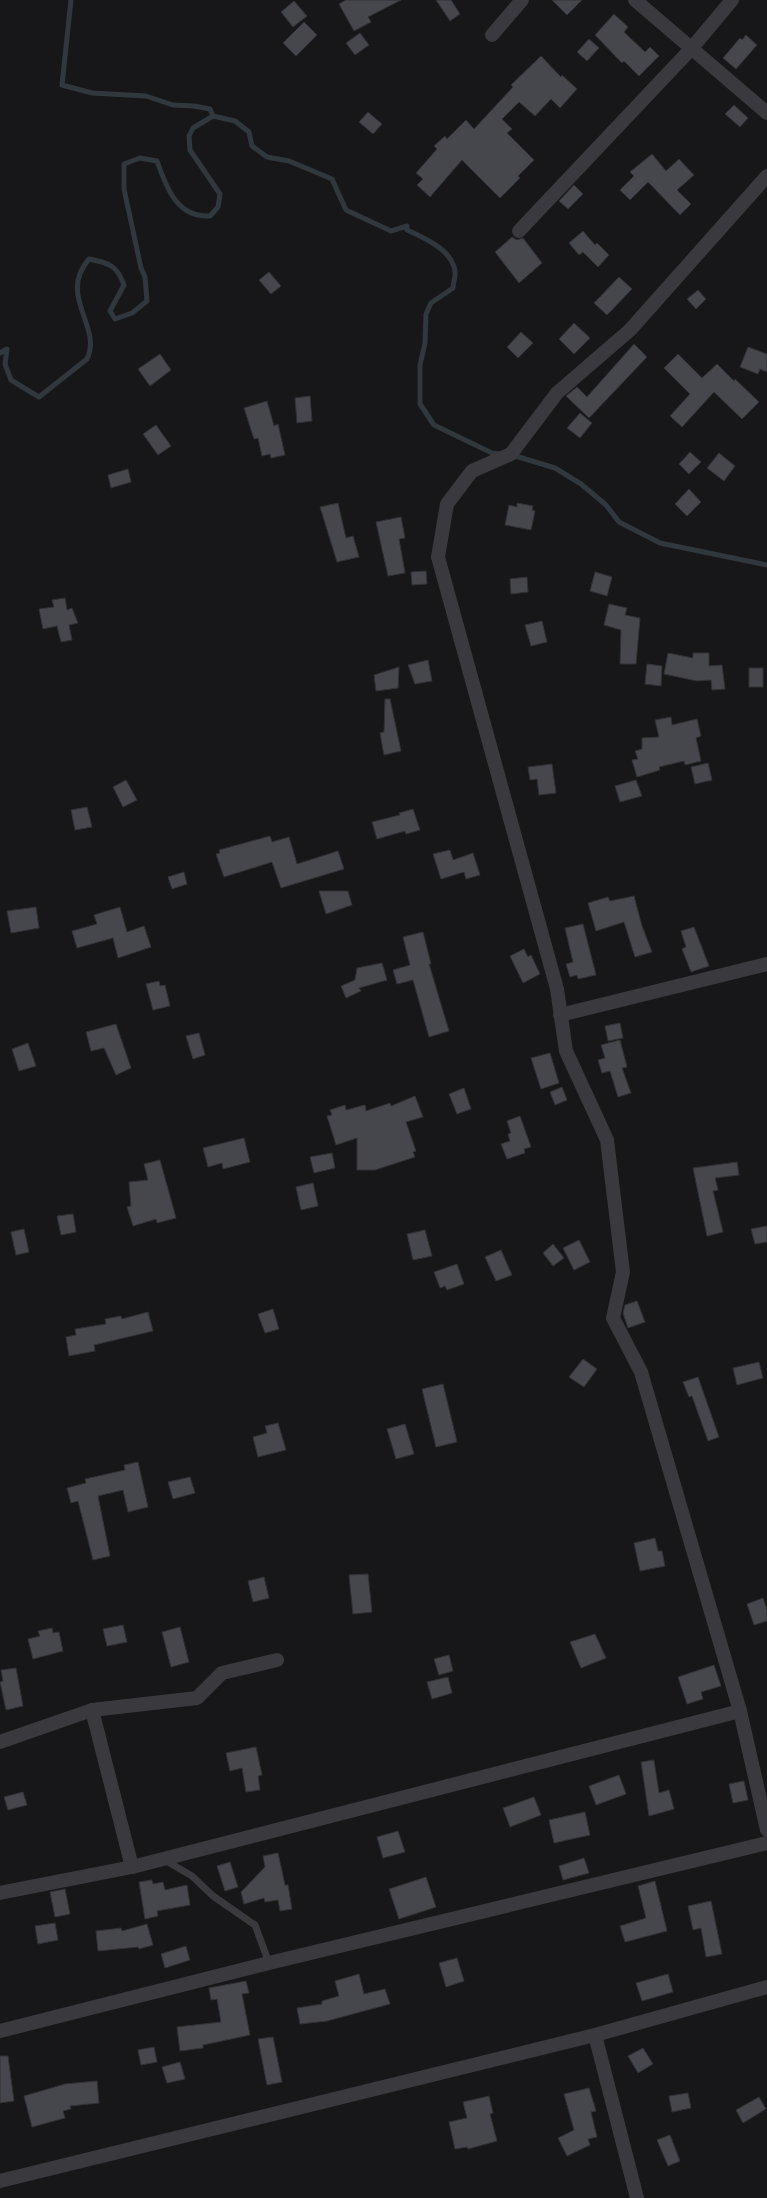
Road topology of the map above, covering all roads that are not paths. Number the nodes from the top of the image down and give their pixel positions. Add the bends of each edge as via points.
1 (522, 0) edge
2 (635, 0) edge
3 (732, 0) edge
4 (492, 35) dead end
5 (691, 49) junction
6 (767, 113) edge
7 (767, 176) edge
8 (519, 230) dead end
9 (767, 964) edge
10 (560, 1015) junction
11 (277, 1660) dead end
12 (92, 1710) junction
13 (740, 1711) junction
14 (0, 1742) edge
15 (767, 1830) edge
16 (767, 1843) edge
17 (163, 1859) junction
18 (132, 1867) junction
19 (0, 1893) edge
20 (269, 1963) junction
21 (767, 1987) edge
22 (0, 2031) edge
23 (595, 2035) junction
24 (0, 2181) edge
25 (637, 2198) edge

1 - 4 street
2 - 5 street
3 - 5 street
5 - 6 street
5 - 8 street
7 - 10 street via 630,330 558,393 511,454 472,471 447,504 438,557 557,989
9 - 10 street
10 - 13 street via 566,1051 607,1140 623,1272 613,1318 641,1372
11 - 12 street via 222,1673 196,1698
12 - 14 street
12 - 18 street
13 - 15 street
13 - 17 street
16 - 20 street
17 - 18 street
17 - 20 lane via 192,1876 213,1896 255,1925
18 - 19 street
20 - 22 street
21 - 23 street
23 - 24 street
23 - 25 street

